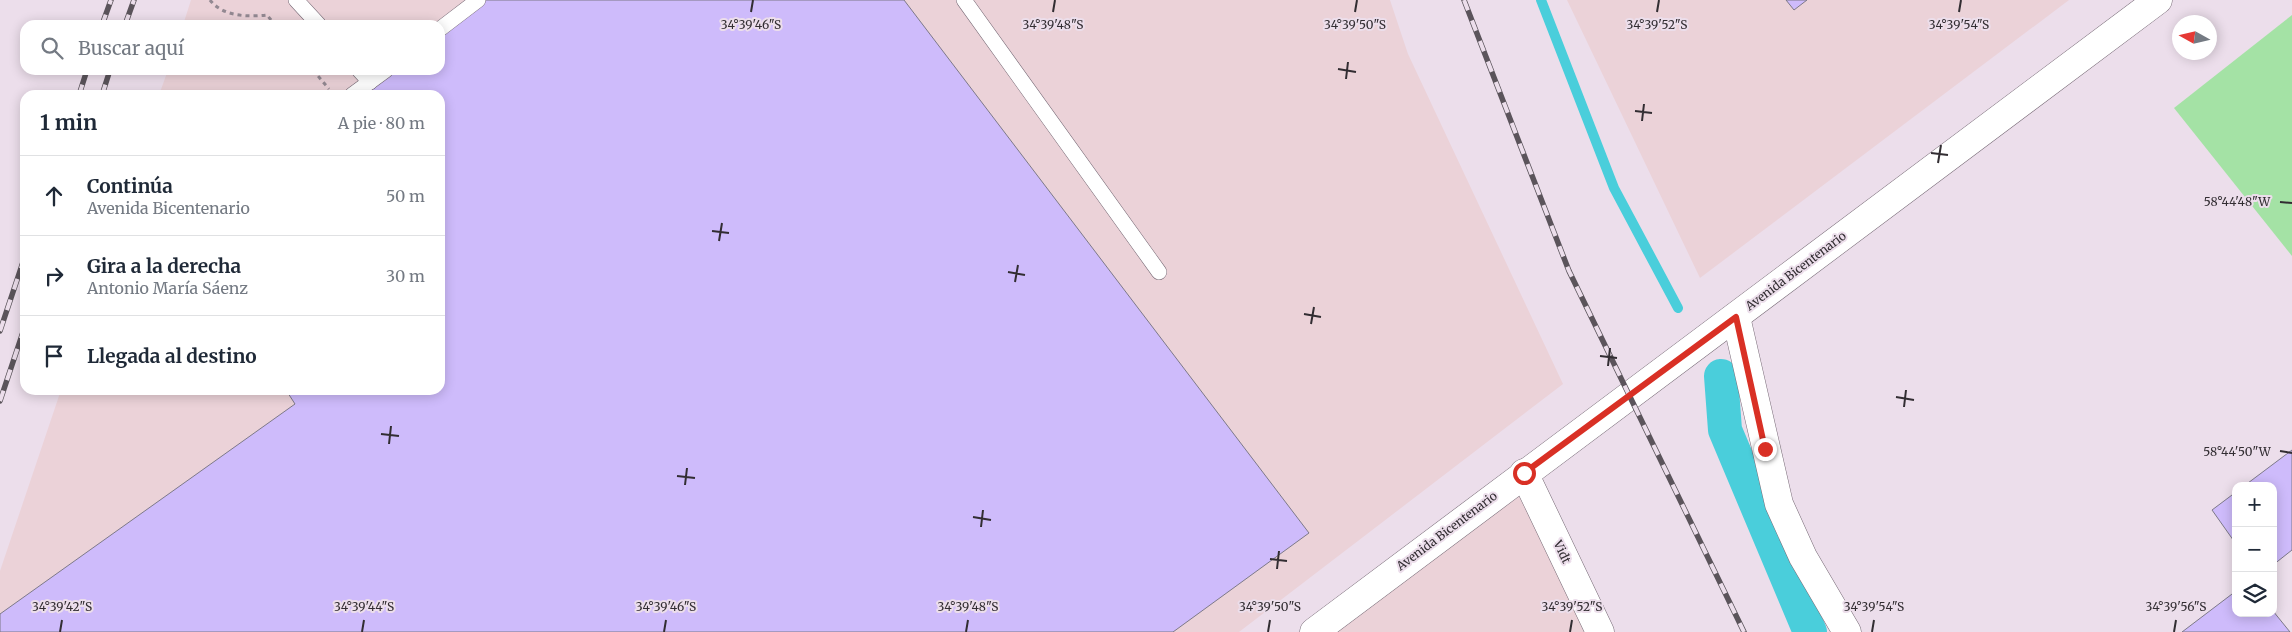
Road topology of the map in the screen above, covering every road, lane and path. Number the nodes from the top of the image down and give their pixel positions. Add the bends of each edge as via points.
1 (210, 0) edge
2 (296, 0) edge
3 (478, 0) edge
4 (964, 0) edge
5 (2158, 0) edge
6 (272, 20) edge
7 (314, 20) edge
8 (445, 25) edge
9 (317, 75) edge
10 (364, 75) edge
11 (379, 75) edge
12 (370, 82) junction
13 (330, 90) edge
14 (359, 90) edge
15 (1158, 272) dead end
16 (1736, 317) junction
17 (1524, 473) junction
18 (1314, 632) edge
19 (1600, 632) edge
20 (1846, 632) edge

1 - 6 path via 239,16 267,15
2 - 7 lane
3 - 8 lane
4 - 15 lane
5 - 16 main road, Avenida Bicentenario
9 - 13 path
10 - 12 lane
11 - 12 lane
12 - 14 lane
16 - 17 main road, Avenida Bicentenario
16 - 20 main road via 1779,504 1803,557
17 - 18 main road, Avenida Bicentenario
17 - 19 main road, Vidt

